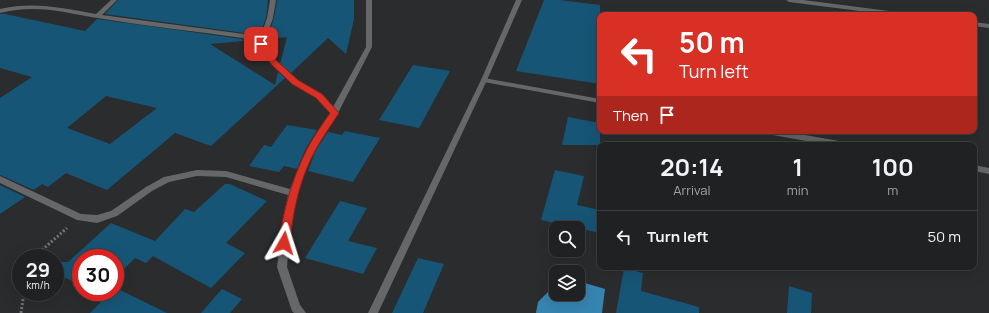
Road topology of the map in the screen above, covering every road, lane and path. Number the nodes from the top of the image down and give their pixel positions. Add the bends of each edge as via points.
1 (14, 0) edge
2 (114, 0) edge
3 (273, 0) edge
4 (369, 0) edge
5 (519, 0) edge
6 (789, 0) edge
7 (3, 10) edge
8 (882, 12) edge
9 (97, 16) junction
10 (977, 24) edge
11 (989, 26) edge
12 (261, 44) junction
13 (484, 80) junction
14 (597, 100) edge
15 (334, 113) junction
16 (784, 134) edge
17 (828, 142) edge
18 (977, 169) edge
19 (989, 171) edge
20 (0, 180) edge
21 (293, 193) junction
22 (80, 217) junction
23 (43, 249) edge
24 (23, 301) edge
25 (21, 313) edge
26 (301, 313) edge
27 (373, 313) edge

1 - 7 street
2 - 9 street
3 - 12 street
4 - 15 street via 369,47
5 - 13 street
6 - 8 street
7 - 9 street via 48,6
9 - 12 street via 244,36
10 - 11 street
12 - 15 street via 273,62 295,82 319,96
13 - 14 street
13 - 27 street
15 - 21 street via 311,149
16 - 17 street
18 - 19 street
20 - 22 street
21 - 22 street via 226,174 197,173 167,179 114,214 97,219
21 - 26 street via 287,219 282,267 296,308
22 - 23 path
24 - 25 path

